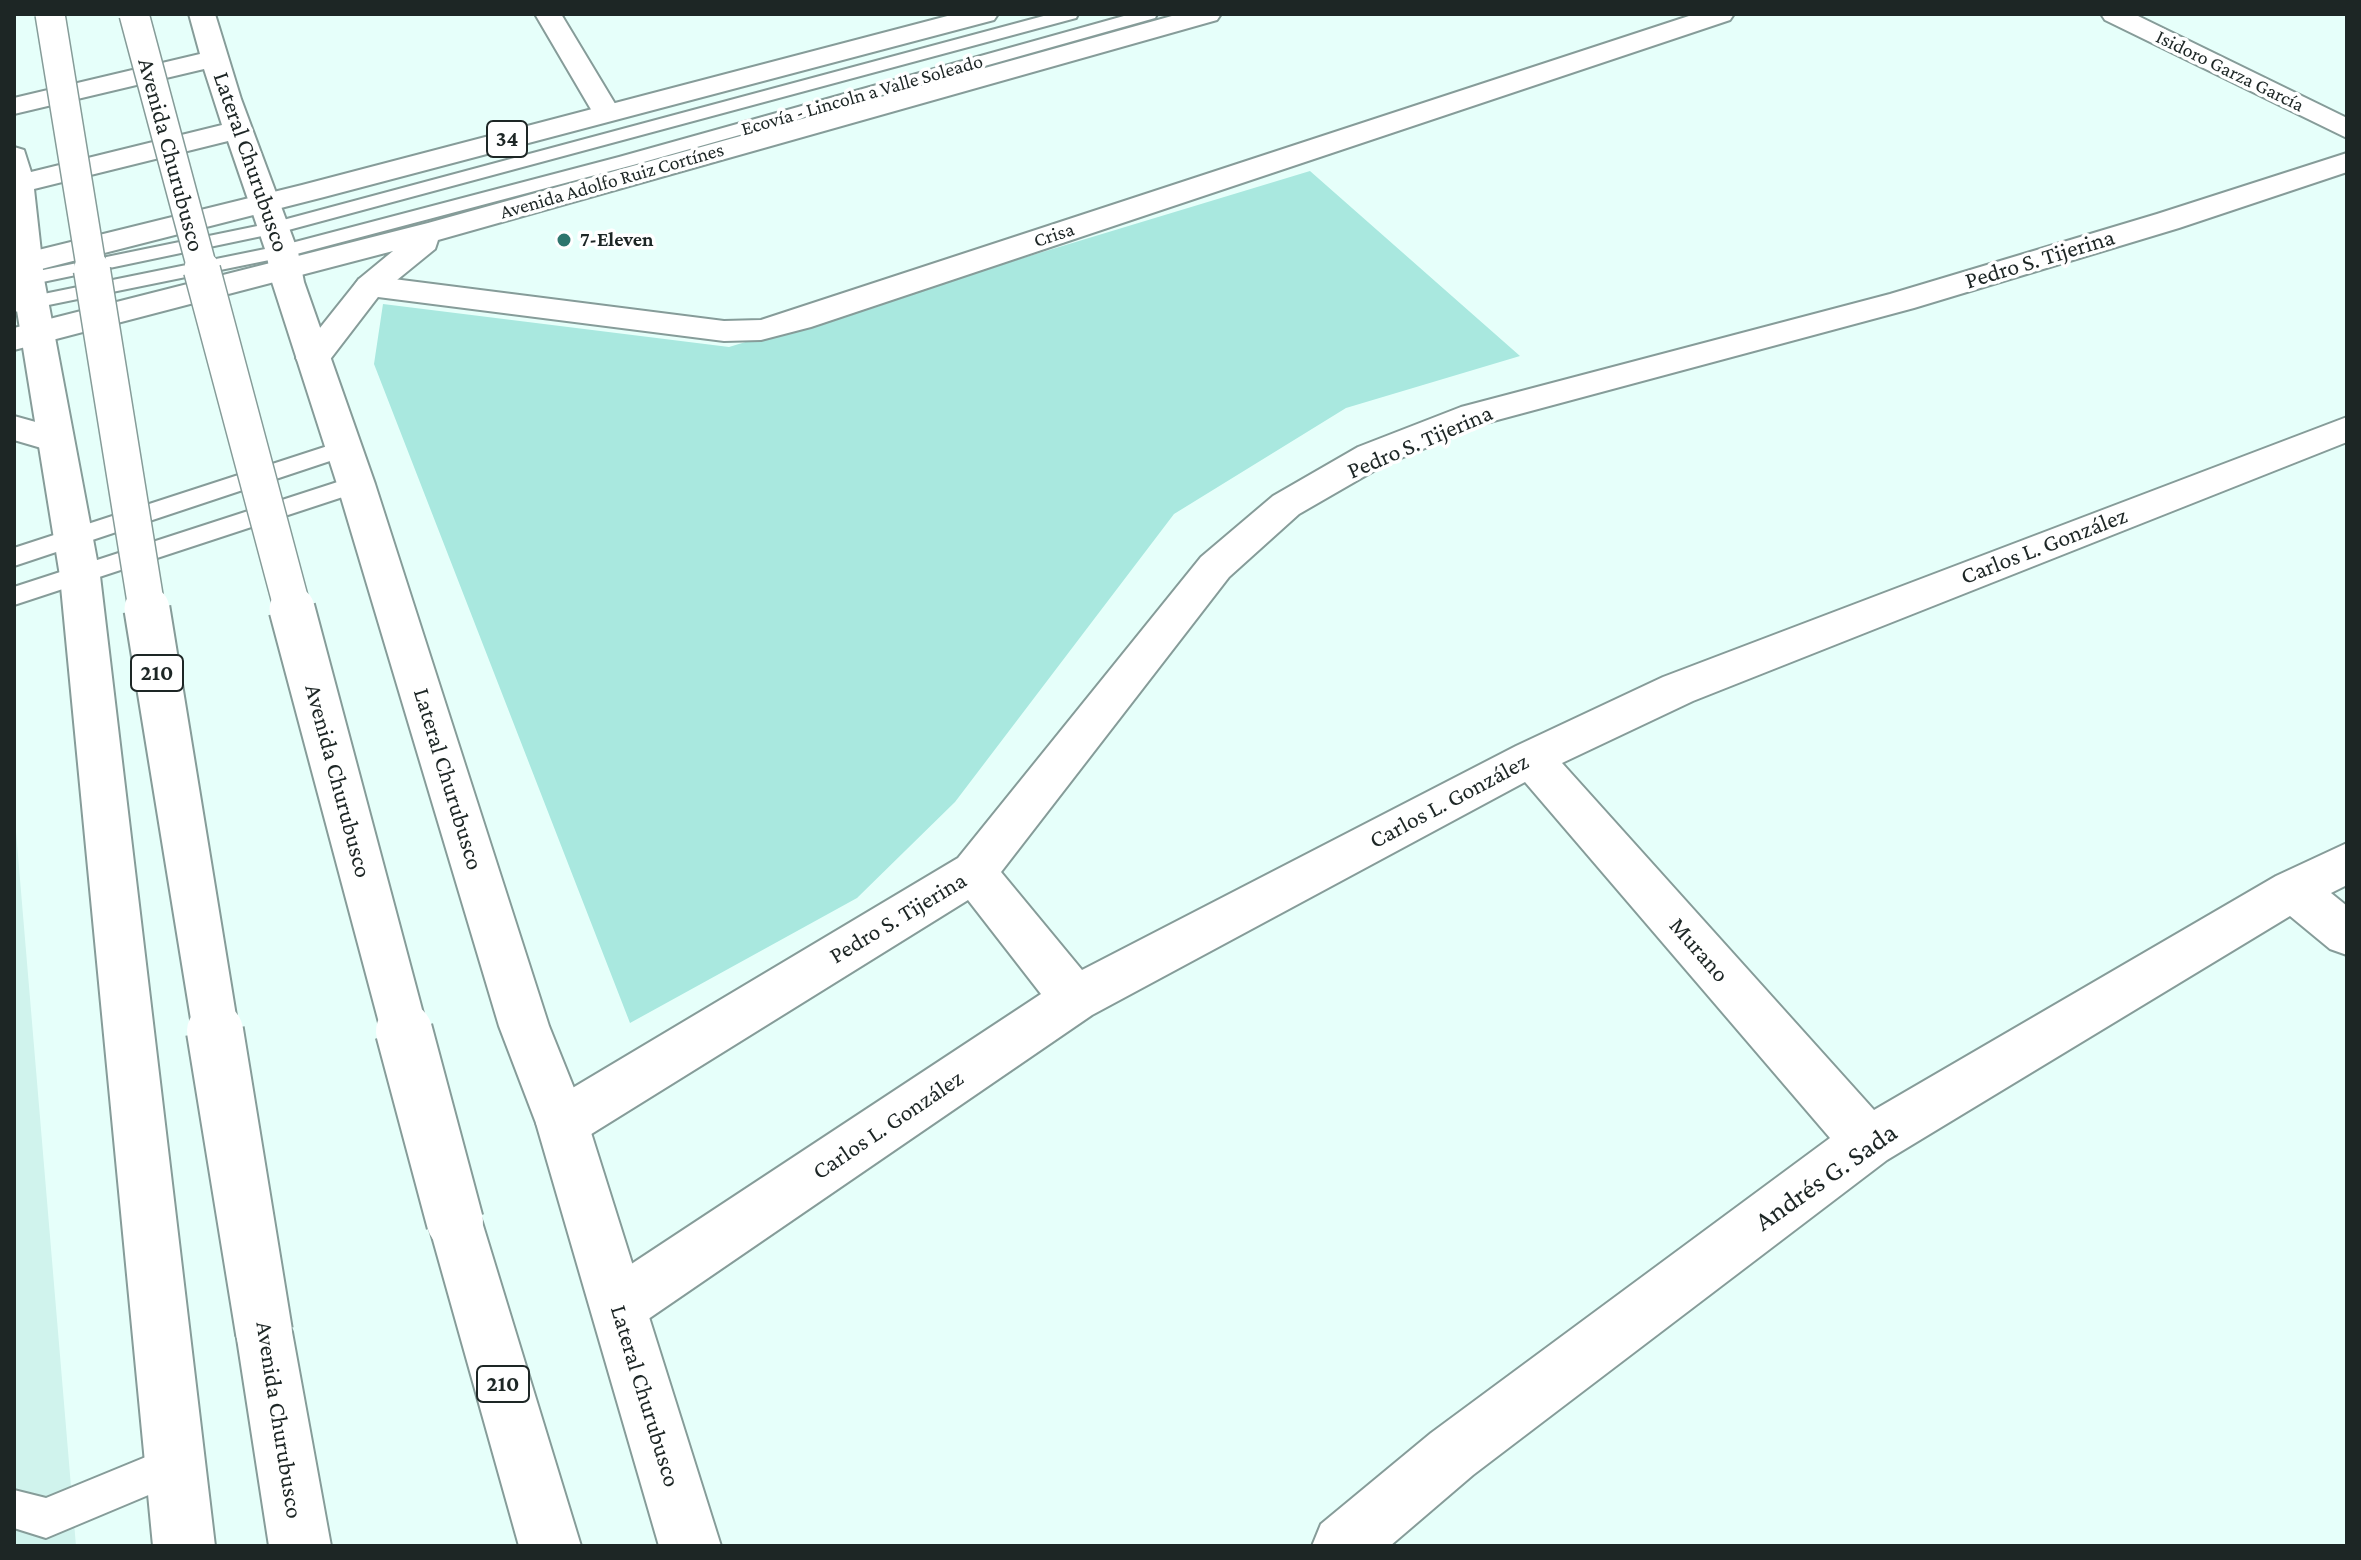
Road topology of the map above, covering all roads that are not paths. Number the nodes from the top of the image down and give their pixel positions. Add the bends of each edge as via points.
1 (50, 14) edge
2 (134, 14) edge
3 (202, 14) edge
4 (548, 14) edge
5 (985, 14) edge
6 (1070, 14) edge
7 (1149, 14) edge
8 (1208, 14) edge
9 (1721, 14) edge
10 (2114, 14) edge
11 (216, 58) junction
12 (14, 106) edge
13 (606, 112) junction
14 (240, 129) junction
15 (2347, 129) edge
16 (2347, 162) edge
17 (15, 170) edge
18 (439, 230) junction
19 (277, 238) junction
20 (370, 286) junction
21 (23, 296) edge
22 (313, 358) junction
23 (2347, 429) edge
24 (35, 434) edge
25 (349, 466) junction
26 (78, 556) junction
27 (14, 557) edge
28 (14, 596) edge
29 (1531, 758) junction
30 (2347, 863) edge
31 (974, 872) junction
32 (2292, 890) junction
33 (2347, 934) edge
34 (1075, 999) junction
35 (562, 1123) junction
36 (1868, 1142) junction
37 (618, 1306) junction
38 (175, 1464) junction
39 (14, 1509) edge
40 (184, 1546) edge
41 (300, 1546) edge
42 (550, 1546) edge
43 (690, 1546) edge
44 (1343, 1546) edge

1 - 41 main road, Avenida Churubusco / 210, bridge
2 - 42 main road, Avenida Churubusco / 210, bridge via 455,1222
3 - 11 main road, Lateral Churubusco
4 - 13 main road
5 - 13 main road, Avenida Adolfo Ruiz Cortínes / 34
6 - 19 lane
7 - 19 lane, Ecovía - Lincoln a Valle Soleado via 626,161
8 - 18 main road, Avenida Adolfo Ruiz Cortínes / 34
9 - 20 main road, Crisa via 761,330 724,331
10 - 15 main road, Isidoro Garza García
11 - 12 main road
11 - 14 main road, Lateral Churubusco
13 - 19 main road, Avenida Adolfo Ruiz Cortínes / 34
14 - 17 main road
14 - 19 main road, Lateral Churubusco
16 - 31 main road, Pedro S. Tijerina via 1902,301 1474,415 1371,456 1286,505 1215,567
17 - 21 main road
18 - 19 main road, Avenida Adolfo Ruiz Cortínes / 34
18 - 20 main road
19 - 21 main road, Avenida Adolfo Ruiz Cortínes / 34
19 - 21 main road, Avenida Adolfo Ruiz Cortínes / 34
19 - 22 main road, Lateral Churubusco
20 - 22 main road
21 - 24 main road
22 - 25 main road, Lateral Churubusco
23 - 29 main road, Carlos L. González via 1678,689
24 - 26 main road
25 - 26 lane
25 - 26 lane
25 - 35 main road, Lateral Churubusco via 524,1026
26 - 27 lane
26 - 28 lane
26 - 38 main road
29 - 34 main road, Carlos L. González
29 - 36 main road, Murano
30 - 32 main road, Andrés G. Sada
31 - 34 main road
31 - 35 main road, Pedro S. Tijerina
32 - 33 main road
32 - 36 main road, Andrés G. Sada
34 - 37 main road, Carlos L. González
35 - 37 main road, Lateral Churubusco
36 - 44 main road, Andrés G. Sada via 1452,1454
37 - 43 main road, Lateral Churubusco
38 - 39 lane via 46,1518
38 - 40 main road

